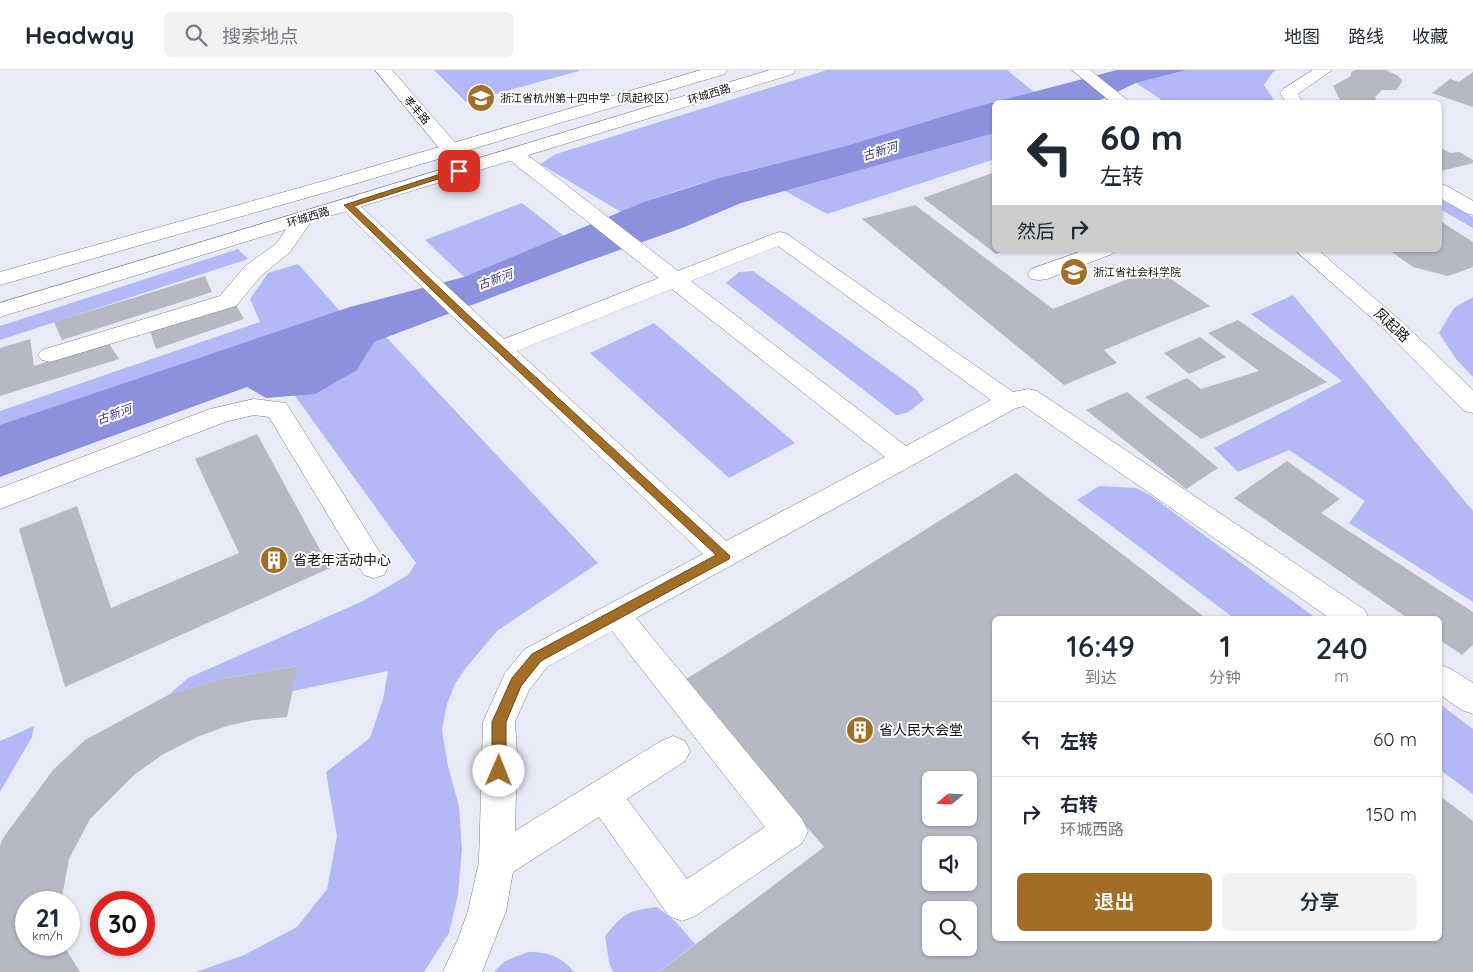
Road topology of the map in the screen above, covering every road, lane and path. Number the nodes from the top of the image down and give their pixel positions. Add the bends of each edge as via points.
1 (383, 70) edge
2 (720, 70) edge
3 (788, 70) edge
4 (1080, 70) edge
5 (1324, 70) edge
6 (1118, 100) edge
7 (1293, 100) edge
8 (452, 150) junction
9 (514, 154) junction
10 (1442, 191) edge
11 (348, 205) junction
12 (1473, 209) edge
13 (303, 219) junction
14 (1100, 252) edge
15 (1308, 252) edge
16 (1039, 274) dead end
17 (0, 278) edge
18 (677, 280) junction
19 (0, 310) edge
20 (501, 349) junction
21 (50, 355) dead end
22 (1009, 401) junction
23 (1473, 405) edge
24 (904, 458) junction
25 (0, 499) edge
26 (724, 556) junction
27 (374, 567) dead end
28 (616, 614) junction
29 (1350, 616) edge
30 (1442, 679) edge
31 (1473, 700) edge
32 (673, 751) dead end
33 (604, 794) junction
34 (496, 862) junction
35 (462, 972) edge

1 - 8 street, 孝丰路
2 - 8 street, 环城西路
3 - 9 street, 环城西路
4 - 6 street
5 - 7 street via 1289,92
8 - 17 street, 环城西路
9 - 11 street, 环城西路
9 - 18 street
10 - 12 street
11 - 13 street, 环城西路
11 - 20 street
13 - 19 street, 环城西路
13 - 21 street via 283,248 253,272 228,301
14 - 16 street
15 - 23 street, 凤起路 via 1360,294 1441,370
18 - 20 street
18 - 22 street via 780,238
18 - 24 street
20 - 26 street
22 - 24 street
22 - 29 street via 1028,397
24 - 26 street
25 - 27 street via 219,415 254,408 277,408
26 - 28 street
28 - 33 street via 790,831 682,903
28 - 34 street via 536,658 516,682 499,722
30 - 31 street
32 - 33 street
33 - 34 street
34 - 35 street via 486,911

